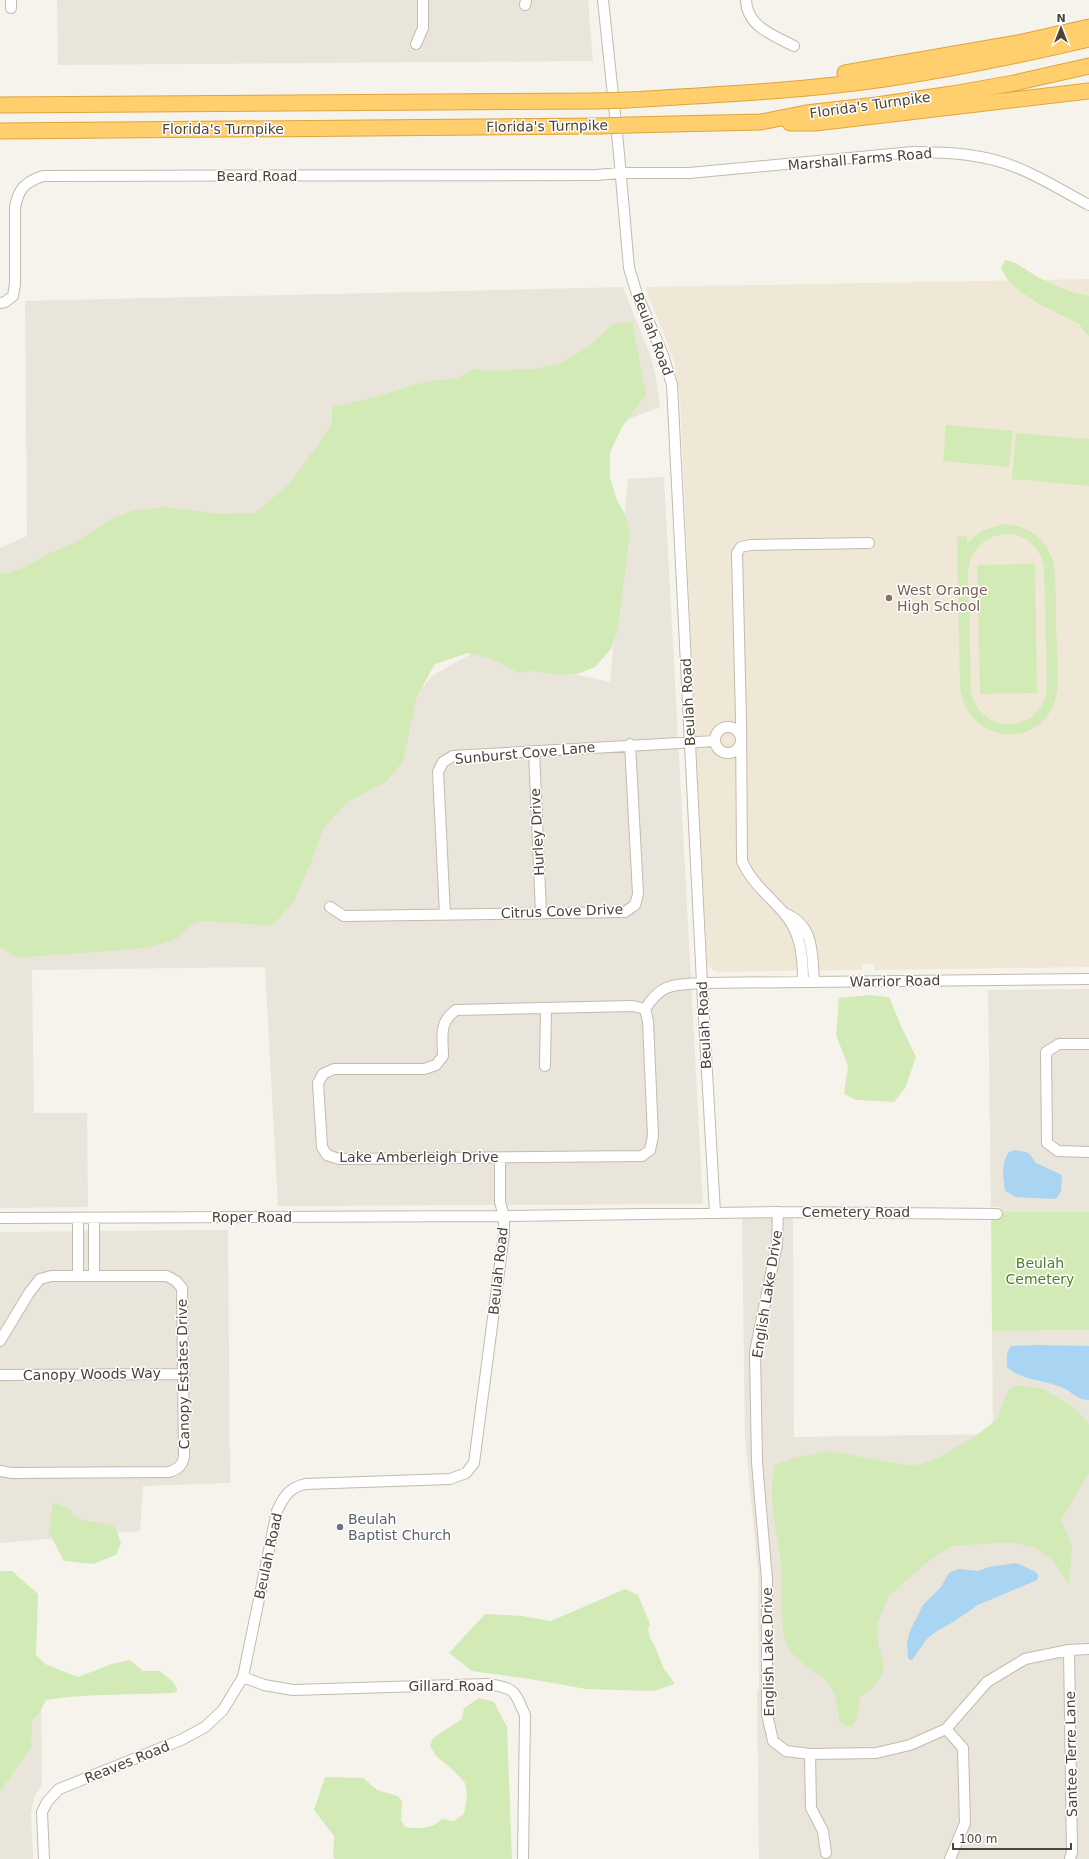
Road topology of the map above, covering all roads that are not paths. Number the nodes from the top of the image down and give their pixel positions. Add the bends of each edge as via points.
1 (423, 0) edge
2 (603, 0) edge
3 (746, 0) edge
4 (1089, 27) edge
5 (1089, 39) edge
6 (416, 44) dead end
7 (794, 46) dead end
8 (1089, 66) edge
9 (1089, 91) edge
10 (742, 94) junction
11 (0, 105) edge
12 (761, 122) junction
13 (0, 131) edge
14 (621, 174) junction
15 (1089, 206) edge
16 (0, 303) edge
17 (869, 543) dead end
18 (741, 740) junction
19 (690, 741) junction
20 (715, 741) junction
21 (630, 744) junction
22 (534, 751) junction
23 (330, 907) dead end
24 (541, 913) junction
25 (784, 913) junction
26 (445, 915) junction
27 (1089, 979) edge
28 (803, 982) junction
29 (814, 982) junction
30 (702, 983) junction
31 (546, 1008) junction
32 (644, 1009) junction
33 (1089, 1044) edge
34 (545, 1066) dead end
35 (1089, 1152) edge
36 (500, 1158) junction
37 (778, 1212) junction
38 (716, 1213) junction
39 (997, 1214) dead end
40 (504, 1216) junction
41 (0, 1218) edge
42 (78, 1218) junction
43 (94, 1218) junction
44 (78, 1276) junction
45 (94, 1276) junction
46 (0, 1341) edge
47 (184, 1374) junction
48 (0, 1375) edge
49 (0, 1471) edge
50 (1089, 1649) edge
51 (1069, 1650) junction
52 (242, 1677) junction
53 (946, 1729) junction
54 (810, 1754) junction
55 (826, 1853) dead end
56 (952, 1858) edge
57 (44, 1859) edge
58 (523, 1859) edge
59 (1070, 1859) edge

1 - 6 street via 423,28
2 - 14 street, Beulah Road
3 - 7 street via 753,22 759,28
4 - 10 highway via 1011,45 824,77
5 - 10 highway, Florida's Turnpike via 1019,56 883,79
8 - 12 highway, Florida's Turnpike via 952,94 877,106 806,113
9 - 12 highway via 815,124
10 - 11 highway, Florida's Turnpike, bridge via 596,101
12 - 13 highway, Florida's Turnpike, bridge via 600,126
14 - 15 street, Marshall Farms Road via 696,173 913,152 969,154 1018,168
14 - 16 street, Beard Road via 43,176 23,186 16,196 15,284 13,296
14 - 19 street, Beulah Road via 629,268 672,385
17 - 18 street via 750,545 739,549 737,553
18 - 20 street via 738,749 729,753 719,749
18 - 20 street via 737,731 728,727 719,731
18 - 25 street via 742,861 748,874
19 - 20 street, Sunburst Cove Lane
19 - 21 street, Sunburst Cove Lane
19 - 30 street, Beulah Road
21 - 22 street, Sunburst Cove Lane
21 - 24 street, Citrus Cove Drive via 638,894 634,906 625,912
22 - 24 street, Hurley Drive
22 - 26 street, Sunburst Cove Lane via 453,756 443,762 438,772
23 - 26 street, Citrus Cove Drive via 344,916
24 - 26 street, Citrus Cove Drive
25 - 28 street via 800,942 803,954
25 - 29 street via 799,921 804,927 810,941
27 - 29 street, Warrior Road
28 - 29 street, Warrior Road
28 - 30 street, Warrior Road
30 - 32 street via 663,988
30 - 38 street, Beulah Road
31 - 32 street, Lake Amberleigh Drive via 633,1006
31 - 34 street
31 - 36 street, Lake Amberleigh Drive via 456,1010 447,1016 443,1025 443,1056 436,1065 424,1069 334,1069 323,1074 318,1083 322,1147 327,1155 339,1159
32 - 36 street, Lake Amberleigh Drive via 648,1021 653,1136 650,1150 642,1156
33 - 35 street via 1059,1044 1046,1052 1047,1142 1058,1151
36 - 40 street via 500,1202
37 - 38 street, Cemetery Road
37 - 39 street, Cemetery Road
37 - 54 street, English Lake Drive via 777,1244 755,1352 757,1462 767,1580 767,1714 773,1741 786,1751
38 - 40 street, Beulah Road
40 - 43 street, Roper Road
40 - 52 street, Beulah Road via 504,1234 474,1463 466,1473 450,1479 305,1484 291,1489 284,1496 277,1511
41 - 42 street, Roper Road
42 - 43 street, Roper Road
42 - 44 street
43 - 45 street
44 - 45 street, Canopy Estates Drive
44 - 46 street, Canopy Estates Drive via 51,1276 40,1279
45 - 47 street, Canopy Estates Drive via 167,1276 176,1281 182,1288 183,1298
47 - 48 street, Canopy Woods Way
47 - 49 street, Canopy Estates Drive via 184,1457 182,1465 176,1470 12,1474
50 - 51 street, English Lake Drive
51 - 53 street, English Lake Drive via 1026,1659 987,1682
51 - 59 street, Santee Terre Lane via 1072,1852
52 - 57 street, Reaves Road via 222,1710 205,1727 181,1740 59,1789 42,1812
52 - 58 street, Gillard Road via 264,1685 293,1690 487,1684 507,1687 516,1695 525,1715
53 - 54 street, English Lake Drive via 910,1745 876,1753
53 - 56 street via 964,1748 965,1824
54 - 55 street via 811,1808 823,1831

